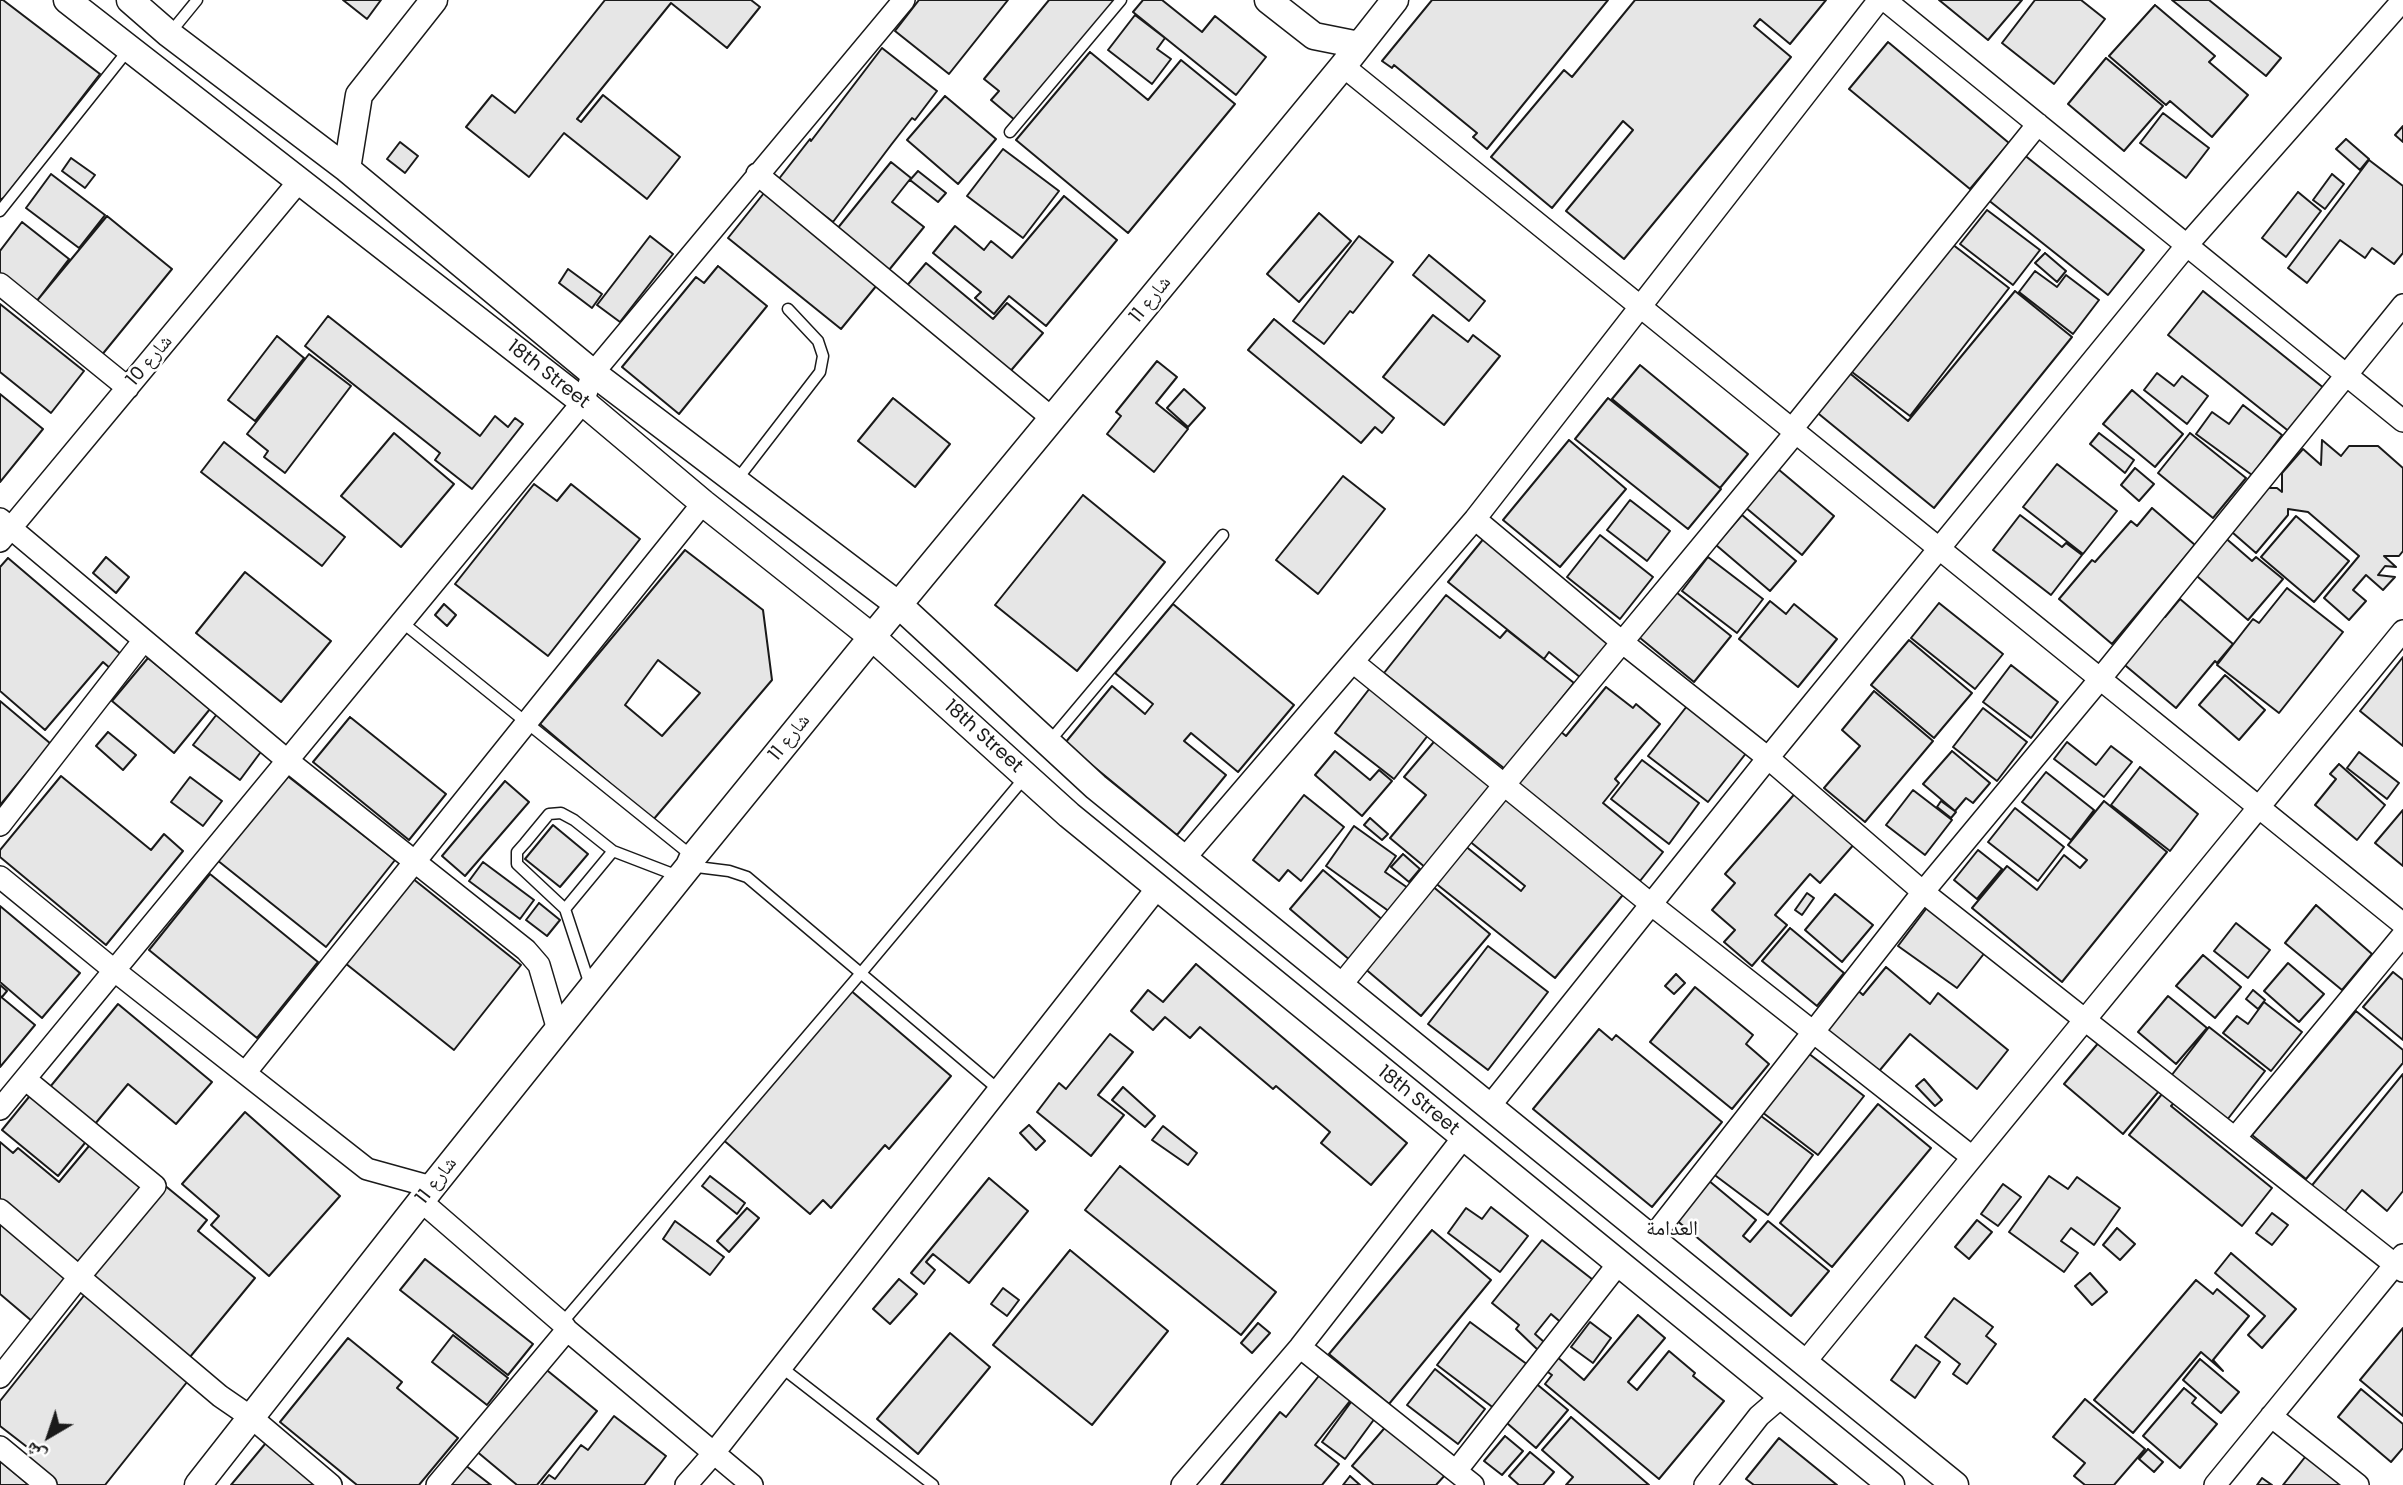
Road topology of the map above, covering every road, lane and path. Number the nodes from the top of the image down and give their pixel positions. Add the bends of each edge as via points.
1 (67, 0) edge
2 (130, 0) edge
3 (197, 0) edge
4 (434, 0) edge
5 (904, 0) edge
6 (1121, 0) edge
7 (1268, 0) edge
8 (1395, 0) edge
9 (1879, 0) edge
10 (1885, 0) edge
11 (2403, 0) edge
12 (169, 34) junction
13 (1359, 45) junction
14 (130, 48) junction
15 (1343, 66) junction
16 (2038, 124) junction
17 (1010, 132) dead end
18 (347, 169) junction
19 (757, 174) junction
20 (300, 180) junction
21 (0, 211) edge
22 (2187, 245) junction
23 (0, 284) edge
24 (2403, 305) edge
25 (1640, 307) junction
26 (788, 309) dead end
27 (593, 373) junction
28 (2345, 374) junction
29 (128, 388) junction
30 (583, 402) junction
31 (1053, 419) junction
32 (2403, 421) edge
33 (1794, 431) junction
34 (736, 481) junction
35 (703, 503) junction
36 (1475, 519) junction
37 (4, 529) edge
38 (1223, 535) dead end
39 (1939, 548) junction
40 (900, 606) junction
41 (403, 622) junction
42 (2403, 631) edge
43 (872, 636) junction
44 (144, 640) junction
45 (1622, 642) junction
46 (1353, 662) junction
47 (2099, 680) junction
48 (527, 721) junction
49 (1048, 744) junction
50 (1768, 758) junction
51 (288, 761) junction
52 (1026, 776) junction
53 (1504, 785) junction
54 (2258, 806) junction
55 (0, 825) edge
56 (613, 851) junction
57 (1184, 859) junction
58 (416, 862) junction
59 (687, 867) junction
60 (0, 877) edge
61 (1158, 887) junction
62 (1923, 892) junction
63 (1652, 905) junction
64 (565, 909) junction
65 (2403, 924) edge
66 (2403, 936) edge
67 (115, 971) junction
68 (861, 973) junction
69 (1341, 985) junction
70 (591, 988) junction
71 (2084, 1020) junction
72 (558, 1030) junction
73 (1814, 1033) junction
74 (245, 1073) junction
75 (25, 1079) junction
76 (999, 1090) junction
77 (1489, 1107) junction
78 (0, 1109) edge
79 (1463, 1138) junction
80 (2235, 1138) junction
81 (1972, 1157) junction
82 (426, 1194) junction
83 (0, 1210) edge
84 (1651, 1239) junction
85 (1619, 1263) junction
86 (2400, 1263) edge
87 (79, 1277) junction
88 (564, 1327) junction
89 (1300, 1347) junction
90 (1805, 1363) junction
91 (781, 1367) junction
92 (0, 1377) edge
93 (1781, 1396) junction
94 (2271, 1416) junction
95 (252, 1418) junction
96 (0, 1447) edge
97 (713, 1454) junction
98 (1465, 1478) edge
99 (46, 1485) edge
100 (198, 1485) edge
101 (331, 1485) edge
102 (438, 1485) edge
103 (686, 1485) edge
104 (752, 1485) edge
105 (933, 1485) edge
106 (1182, 1485) edge
107 (1705, 1485) edge
108 (1891, 1485) edge
109 (1955, 1485) edge
110 (2214, 1485) edge
111 (2358, 1485) edge

1 - 14 street, 18th Street
2 - 12 street
3 - 12 lane
4 - 18 street via 359,95
5 - 19 street
6 - 17 lane
7 - 13 street via 1314,36
8 - 13 street, شارع 11
9 - 25 street
10 - 16 street
11 - 22 street
12 - 18 street
13 - 15 street, شارع 11
14 - 20 street, 18th Street
14 - 21 lane
15 - 25 street
15 - 31 street, شارع 11
16 - 22 street
16 - 33 street
18 - 27 street
19 - 27 street
19 - 31 street
20 - 29 street, شارع 10
20 - 30 street, 18th Street
22 - 28 street
22 - 39 street
23 - 29 street
24 - 28 street
25 - 33 street
25 - 36 street
26 - 34 lane via 818,341 823,356 820,372
27 - 30 street
27 - 34 street
28 - 32 street
28 - 47 street
29 - 37 street, شارع 10
30 - 35 street, 18th Street
30 - 41 street
31 - 40 street, شارع 11
33 - 39 street
33 - 45 street
34 - 40 street
35 - 43 street, 18th Street
35 - 48 street
36 - 45 street
36 - 46 street
37 - 44 street
38 - 49 lane
39 - 47 street
39 - 50 street
40 - 43 street, شارع 11
40 - 49 street
41 - 48 lane
41 - 51 street
42 - 54 street
43 - 52 street, 18th Street
43 - 59 street, شارع 11
44 - 51 street
44 - 55 street
45 - 50 street
45 - 53 street
46 - 53 street
46 - 57 street
47 - 54 street
47 - 62 street
48 - 58 street
48 - 59 lane
49 - 57 street
50 - 62 street
50 - 63 street
51 - 58 street
51 - 67 street
52 - 61 street, 18th Street
52 - 68 lane
53 - 63 street
53 - 69 street
54 - 65 street
54 - 71 street
56 - 59 lane
56 - 64 lane
56 - 64 lane via 561,813 549,814 517,852 517,864
57 - 69 street
58 - 72 street via 539,965
58 - 74 street
59 - 68 lane via 747,877
59 - 70 street, شارع 11
60 - 67 street
61 - 76 street
61 - 79 street, 18th Street
62 - 71 street
62 - 73 street
63 - 73 street
63 - 77 street
64 - 70 lane
66 - 80 street
67 - 74 street
67 - 75 street
68 - 76 lane
68 - 88 lane
69 - 77 street
70 - 72 street, شارع 11
71 - 80 street
71 - 81 street
72 - 82 street, شارع 11
73 - 81 street
73 - 84 street
74 - 82 street via 367,1169
75 - 78 street
75 - 87 street via 155,1186
76 - 91 street
77 - 84 street
79 - 85 street, 18th Street
79 - 89 street
80 - 86 street
81 - 90 street
82 - 88 street
82 - 95 street, شارع 11
83 - 87 street
84 - 90 street
85 - 93 street, 18th Street
85 - 98 street
86 - 94 street
87 - 92 street
87 - 95 street
88 - 97 street
88 - 102 street
89 - 98 street
89 - 106 street
90 - 109 street
91 - 97 street
91 - 105 lane
93 - 107 street via 1759,1416
93 - 108 street, 18th Street
94 - 110 street
94 - 111 street
95 - 100 street, شارع 11
95 - 101 street
96 - 99 street
97 - 103 street
97 - 104 street

